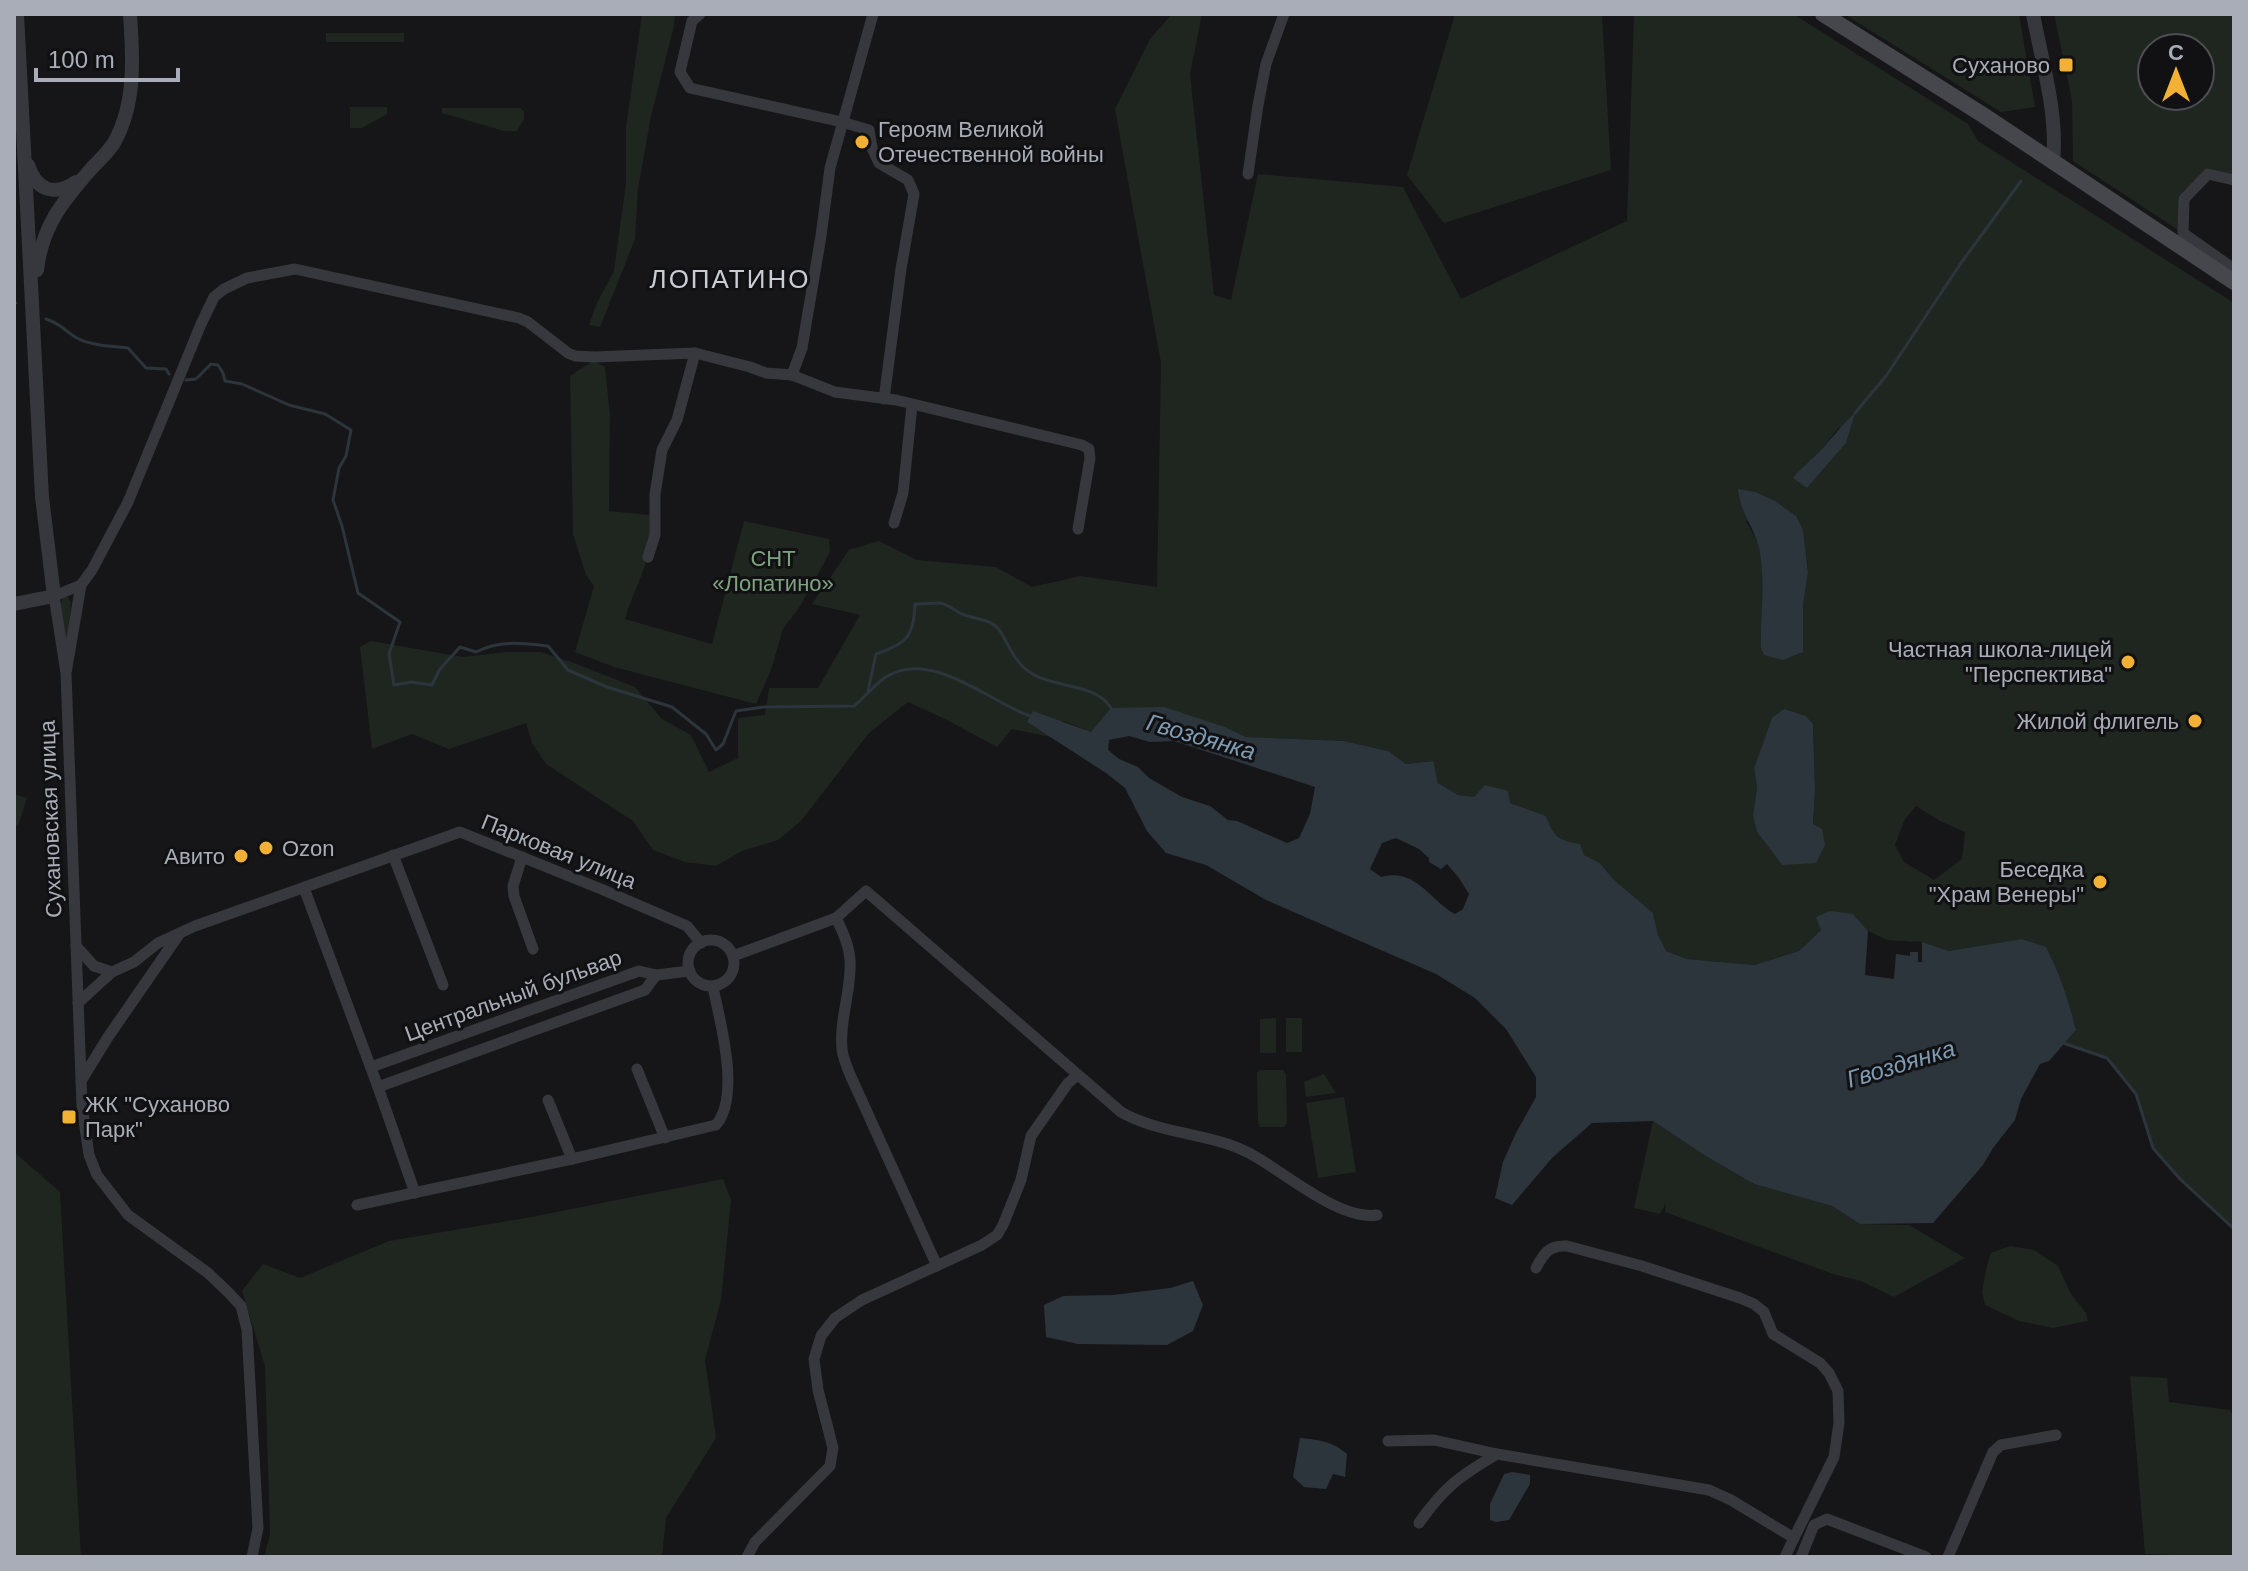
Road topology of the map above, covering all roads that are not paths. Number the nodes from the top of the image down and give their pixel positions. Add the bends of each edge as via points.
1 (17, 14) edge
2 (130, 14) edge
3 (700, 14) edge
4 (873, 14) edge
5 (1284, 14) edge
6 (1823, 14) edge
7 (2033, 14) edge
8 (842, 122) junction
9 (24, 153) junction
10 (2053, 162) junction
11 (1248, 174) dead end
12 (84, 177) junction
13 (2234, 180) edge
14 (2234, 269) edge
15 (2234, 282) edge
16 (33, 310) junction
17 (695, 353) junction
18 (792, 375) junction
19 (884, 399) junction
20 (912, 405) junction
21 (894, 523) dead end
22 (1078, 529) dead end
23 (648, 557) dead end
24 (81, 585) junction
25 (54, 596) junction
26 (14, 604) edge
27 (66, 673) junction
28 (393, 855) junction
29 (522, 857) junction
30 (304, 888) junction
31 (836, 918) junction
32 (181, 932) junction
33 (701, 943) junction
34 (76, 946) junction
35 (533, 949) dead end
36 (733, 956) junction
37 (690, 971) junction
38 (112, 972) junction
39 (656, 975) junction
40 (443, 985) dead end
41 (713, 987) junction
42 (78, 1003) junction
43 (79, 1037) junction
44 (108, 1037) junction
45 (371, 1067) junction
46 (637, 1069) dead end
47 (1078, 1075) junction
48 (81, 1082) junction
49 (378, 1087) junction
50 (548, 1100) dead end
51 (665, 1138) junction
52 (572, 1159) junction
53 (415, 1193) junction
54 (357, 1205) dead end
55 (1377, 1215) dead end
56 (937, 1266) junction
57 (1536, 1268) dead end
58 (2056, 1435) dead end
59 (1388, 1441) dead end
60 (1497, 1454) junction
61 (1419, 1523) dead end
62 (1794, 1538) junction
63 (252, 1557) edge
64 (747, 1557) edge
65 (1785, 1557) edge
66 (1801, 1557) edge
67 (1926, 1557) edge
68 (1948, 1557) edge

1 - 9 street, Сухановская улица
2 - 12 street via 132,88 125,119 114,143
3 - 8 street via 692,21 680,72 690,88
4 - 8 street
5 - 11 street via 1266,64
6 - 10 main road
7 - 10 street via 2052,112
8 - 18 street via 802,348
8 - 19 street via 869,130 879,163 908,180 914,194
9 - 12 street via 32,177 43,187 58,191
9 - 16 street, Сухановская улица
10 - 15 main road
12 - 16 street via 51,220 38,263
13 - 14 street via 2208,174 2184,199 2183,233
16 - 25 street, Сухановская улица via 42,497
17 - 18 street
17 - 23 street via 677,420 662,450 655,535
17 - 24 street via 575,356 519,318 295,269 247,278 214,297 143,470
18 - 19 street via 835,392
19 - 20 street
20 - 21 street via 903,493
20 - 22 street via 1089,449
24 - 25 street
24 - 27 street
25 - 26 street
25 - 27 street, Сухановская улица
27 - 34 street, Сухановская улица
28 - 29 street, Парковая улица via 460,832
28 - 30 street, Парковая улица
28 - 40 street
29 - 33 street, Парковая улица via 687,926
29 - 35 street via 514,896
30 - 32 street, Парковая улица
30 - 45 street
31 - 36 street
31 - 47 street via 866,891
31 - 56 street via 850,957 842,1052
32 - 38 street, Парковая улица
32 - 44 street
33 - 36 street via 716,940
33 - 37 street via 691,952
34 - 38 street via 94,966
34 - 42 street, Сухановская улица
36 - 41 street via 730,977
37 - 39 street
37 - 41 street via 698,982
38 - 42 street, Парковая улица
39 - 45 street, Центральный бульвар via 639,971
39 - 49 street, Центральный бульвар via 645,990
41 - 51 street via 729,1071 722,1117 716,1125
42 - 43 street, Сухановская улица
43 - 44 street via 88,1043
43 - 48 street, Сухановская улица
44 - 48 street
45 - 49 street
46 - 51 street
47 - 55 street via 1133,1119 1233,1147 1338,1207
47 - 56 street via 1031,1136 1021,1180 997,1235
48 - 63 street, Сухановская улица via 89,1155 117,1203 208,1273 241,1306 247,1330 258,1528
49 - 53 street
50 - 52 street
51 - 52 street
52 - 53 street
53 - 54 street
56 - 64 street via 862,1300 835,1318 821,1336 814,1359 833,1448 830,1466 755,1542
57 - 62 street via 1548,1249 1567,1246 1740,1298 1764,1312 1773,1334 1820,1363 1838,1391 1834,1457
58 - 68 street via 2001,1445 1993,1452
59 - 60 street via 1434,1440
60 - 61 street via 1443,1491
60 - 62 street via 1709,1490
62 - 65 street
66 - 67 street via 1814,1525 1827,1519

